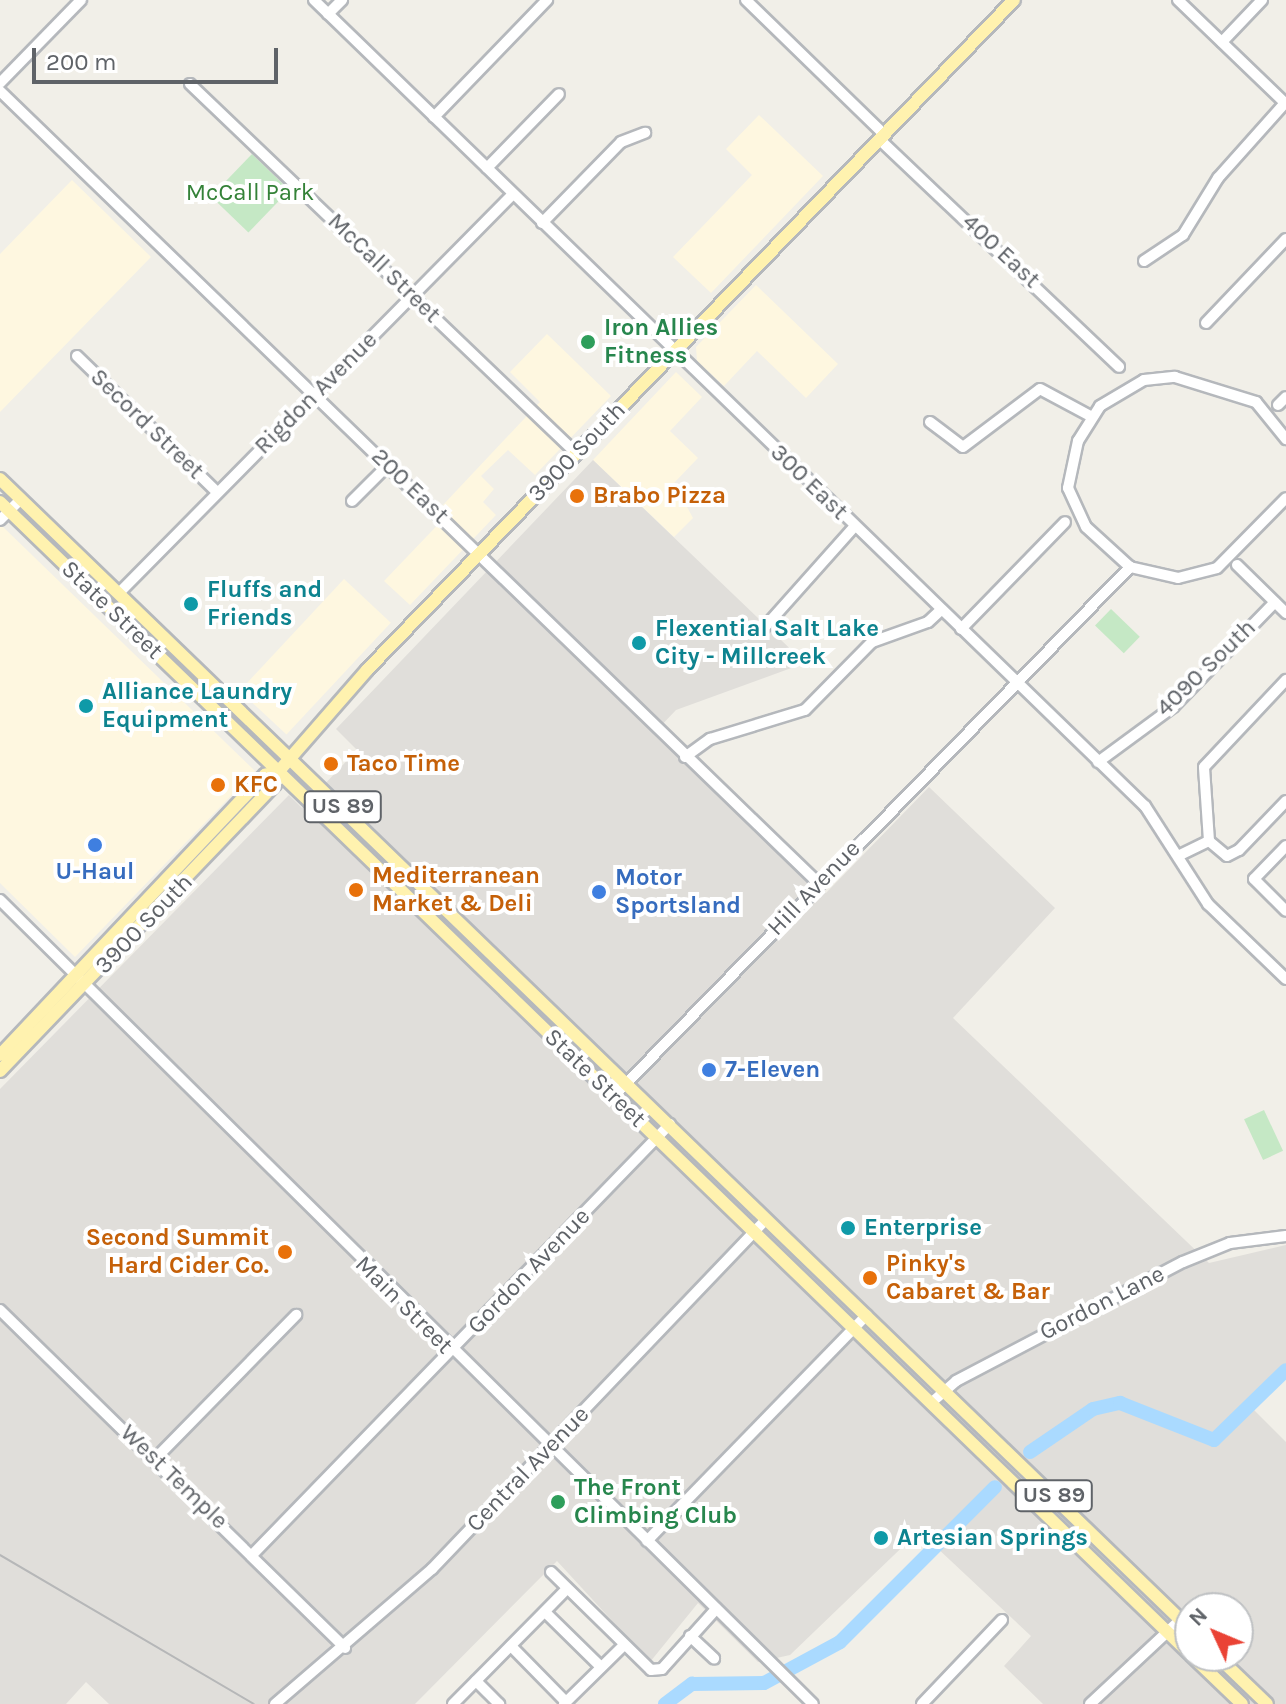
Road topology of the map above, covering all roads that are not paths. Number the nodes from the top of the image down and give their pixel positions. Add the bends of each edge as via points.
1 (81, 0) edge
2 (314, 0) edge
3 (342, 0) edge
4 (547, 0) edge
5 (746, 0) edge
6 (1014, 0) edge
7 (1178, 0) edge
8 (1262, 0) edge
9 (328, 14) junction
10 (1222, 42) junction
11 (0, 83) edge
12 (190, 84) dead end
13 (0, 91) edge
14 (559, 94) dead end
15 (1286, 103) edge
16 (434, 117) junction
17 (645, 133) dead end
18 (881, 136) junction
19 (487, 168) junction
20 (513, 194) junction
21 (542, 223) junction
22 (1286, 239) edge
23 (1144, 261) dead end
24 (413, 295) junction
25 (1206, 323) dead end
26 (675, 352) junction
27 (77, 356) dead end
28 (1119, 367) dead end
29 (315, 395) junction
30 (1092, 417) junction
31 (930, 422) dead end
32 (1286, 439) edge
33 (576, 453) junction
34 (388, 465) junction
35 (0, 479) edge
36 (217, 492) junction
37 (1286, 498) edge
38 (21, 499) junction
39 (352, 501) dead end
40 (3, 511) edge
41 (1065, 522) dead end
42 (855, 526) junction
43 (479, 554) junction
44 (1237, 565) dead end
45 (1130, 567) junction
46 (120, 592) junction
47 (1275, 602) junction
48 (941, 610) junction
49 (1286, 613) edge
50 (764, 628) dead end
51 (961, 629) junction
52 (1014, 680) junction
53 (1286, 680) edge
54 (292, 756) junction
55 (685, 757) junction
56 (1098, 762) junction
57 (279, 771) junction
58 (1286, 801) edge
59 (1209, 841) junction
60 (1286, 846) edge
61 (1180, 855) junction
62 (818, 883) junction
63 (0, 900) edge
64 (1286, 911) edge
65 (1286, 979) edge
66 (82, 980) junction
67 (0, 1055) edge
68 (0, 1071) edge
69 (626, 1083) junction
70 (614, 1096) junction
71 (670, 1124) junction
72 (657, 1138) junction
73 (767, 1219) junction
74 (755, 1232) junction
75 (1286, 1236) edge
76 (0, 1310) edge
77 (296, 1315) dead end
78 (867, 1315) junction
79 (854, 1329) junction
80 (450, 1351) junction
81 (944, 1390) junction
82 (931, 1403) junction
83 (549, 1446) junction
84 (155, 1459) junction
85 (647, 1541) junction
86 (253, 1554) junction
87 (551, 1572) dead end
88 (567, 1589) junction
89 (716, 1609) junction
90 (545, 1612) junction
91 (1174, 1613) edge
92 (1002, 1620) dead end
93 (1174, 1626) edge
94 (1163, 1628) junction
95 (690, 1636) junction
96 (1174, 1639) edge
97 (511, 1646) junction
98 (622, 1647) junction
99 (345, 1648) junction
100 (714, 1658) dead end
101 (601, 1667) junction
102 (1209, 1672) edge
103 (1234, 1672) edge
104 (476, 1681) junction
105 (928, 1702) edge
106 (565, 1703) edge
107 (275, 1704) edge
108 (453, 1704) edge
109 (499, 1704) edge
110 (813, 1704) edge
111 (1090, 1704) edge
112 (1242, 1704) edge
113 (1267, 1704) edge

1 - 11 street
2 - 9 street, 300 East
3 - 9 street
4 - 16 street
5 - 18 street, 400 East
6 - 18 main road, 3900 South
7 - 10 street
8 - 10 street
9 - 16 street, 300 East
10 - 15 street
12 - 24 street, McCall Street
13 - 29 street, 200 East
14 - 19 street
15 - 23 street via 1218,178 1183,235
16 - 19 street, 300 East
17 - 21 street via 621,142
18 - 26 main road, 3900 South
18 - 28 street, 400 East
19 - 20 street, 300 East
20 - 21 street, 300 East
20 - 24 street, Rigdon Avenue
21 - 26 street, 300 East
22 - 25 street
24 - 29 street, Rigdon Avenue
24 - 33 street, McCall Street
26 - 33 main road, 3900 South
26 - 42 street, 300 East
27 - 36 street, Secord Street
29 - 34 street, 200 East
29 - 36 street, Rigdon Avenue
30 - 31 street via 1040,389 963,447
30 - 32 street via 1127,388 1162,375 1256,402
30 - 45 street via 1078,441 1068,488 1086,527
33 - 43 main road, 3900 South
34 - 39 street
34 - 43 street, 200 East
35 - 38 main road, State Street / US 89
36 - 46 street, Rigdon Avenue
37 - 45 street via 1217,568 1178,578
38 - 40 street
38 - 46 main road, State Street / US 89
40 - 57 main road, State Street / US 89
41 - 51 street
42 - 48 street, 300 East
42 - 50 street
43 - 54 main road, 3900 South
43 - 55 street, 200 East
44 - 47 street
45 - 52 street, Hill Avenue via 1083,623
46 - 54 main road, State Street / US 89
47 - 49 street
47 - 56 street, 4090 South via 1173,707
48 - 51 street, 300 East
48 - 55 street via 928,622 872,642 805,710 710,739
51 - 52 street, 300 East
52 - 56 street, 300 East
52 - 62 street, Hill Avenue
53 - 59 street via 1204,767
54 - 57 main road, 3900 South
54 - 69 main road, State Street / US 89
55 - 62 street, 200 East
56 - 61 street, 300 East via 1159,822
57 - 66 main road, 3900 South via 275,784
57 - 70 main road, State Street / US 89
58 - 59 street via 1239,850 1227,856
59 - 61 street
60 - 64 street via 1254,879
61 - 65 street, 300 East via 1208,904
62 - 69 street, Hill Avenue
63 - 66 street, Main Street
66 - 67 main road, 3900 South
66 - 68 main road, 3900 South
66 - 80 street, Main Street
69 - 70 street, Hill Avenue
69 - 71 main road, State Street / US 89
70 - 72 main road, State Street / US 89
71 - 72 street, Gordon Avenue
71 - 73 main road, State Street / US 89
72 - 74 main road, State Street / US 89
72 - 80 street, Gordon Avenue
73 - 74 street, Central Avenue
73 - 78 main road, State Street / US 89
74 - 79 main road, State Street / US 89
74 - 83 street, Central Avenue
75 - 81 street, Gordon Lane via 1199,1254
76 - 84 street, West Temple
77 - 84 street
78 - 79 street
78 - 81 main road, State Street / US 89
79 - 82 main road, State Street / US 89
79 - 85 street
80 - 83 street, Main Street
80 - 86 street, Gordon Avenue
81 - 82 street, Gordon Lane
81 - 91 main road, State Street / US 89
82 - 94 main road, State Street / US 89
83 - 85 street, Main Street
83 - 99 street, Central Avenue
84 - 86 street, West Temple
85 - 89 street, Main Street
86 - 99 street, West Temple
87 - 88 street
88 - 90 street
88 - 98 street
89 - 95 street
89 - 110 street, Main Street
90 - 97 street
90 - 101 street
92 - 105 street
93 - 94 street
94 - 96 main road, State Street / US 89
94 - 111 street
95 - 98 street via 662,1669 639,1666
95 - 100 street
97 - 104 street
97 - 106 street
98 - 101 street
99 - 107 street, Central Avenue
101 - 106 street
102 - 112 main road, State Street / US 89
103 - 113 main road
104 - 108 street
104 - 109 street

